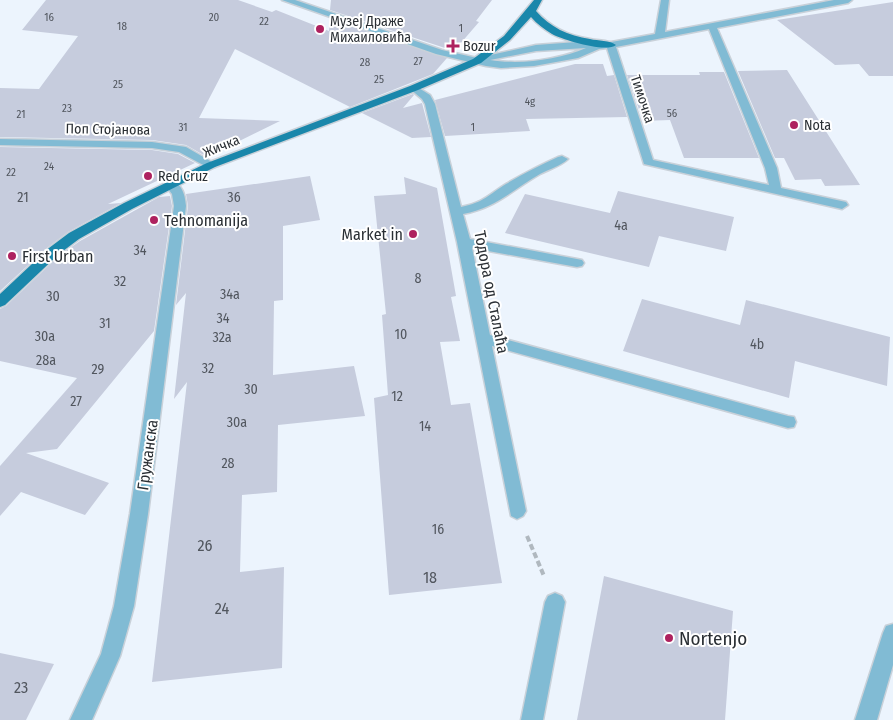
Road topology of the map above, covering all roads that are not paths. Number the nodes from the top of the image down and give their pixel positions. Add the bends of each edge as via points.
1 (286, 0) edge
2 (538, 0) edge
3 (665, 0) edge
4 (790, 0) edge
5 (844, 0) edge
6 (531, 11) junction
7 (789, 11) junction
8 (712, 26) junction
9 (659, 37) junction
10 (611, 45) junction
11 (477, 61) junction
12 (414, 88) junction
13 (0, 142) edge
14 (562, 160) dead end
15 (211, 165) junction
16 (171, 184) junction
17 (776, 192) junction
18 (842, 205) dead end
19 (458, 210) junction
20 (464, 242) junction
21 (577, 263) dead end
22 (0, 302) edge
23 (482, 338) junction
24 (788, 422) dead end
25 (517, 511) road end
26 (555, 602) road end
27 (893, 633) edge
28 (81, 720) edge
29 (532, 720) edge
30 (866, 720) edge

1 - 11 street via 439,52
2 - 6 main road, Жичка
3 - 9 street
4 - 7 street
5 - 7 street
6 - 10 main road via 544,25 561,35 578,41
6 - 11 main road, Жичка via 494,50
7 - 8 street
8 - 9 street
8 - 17 street via 771,168
9 - 10 street
10 - 11 street via 534,63 501,65
10 - 17 street, Тимочка via 648,162
11 - 12 main road, Жичка
12 - 15 main road, Жичка
12 - 19 street, Тодора од Сталаћа via 430,104
13 - 15 street, Поп Стојанова via 152,145 182,149
14 - 19 street via 530,175 494,200 475,208
15 - 16 main road, Жичка
16 - 22 main road, Жичка via 74,236
16 - 28 street, Гружанска via 178,193 180,206 124,606 110,656
17 - 18 street
19 - 20 street, Тодора од Сталаћа
20 - 21 street
20 - 23 street, Тодора од Сталаћа
23 - 24 street
23 - 25 street, Тодора од Сталаћа
26 - 29 street
27 - 30 street

